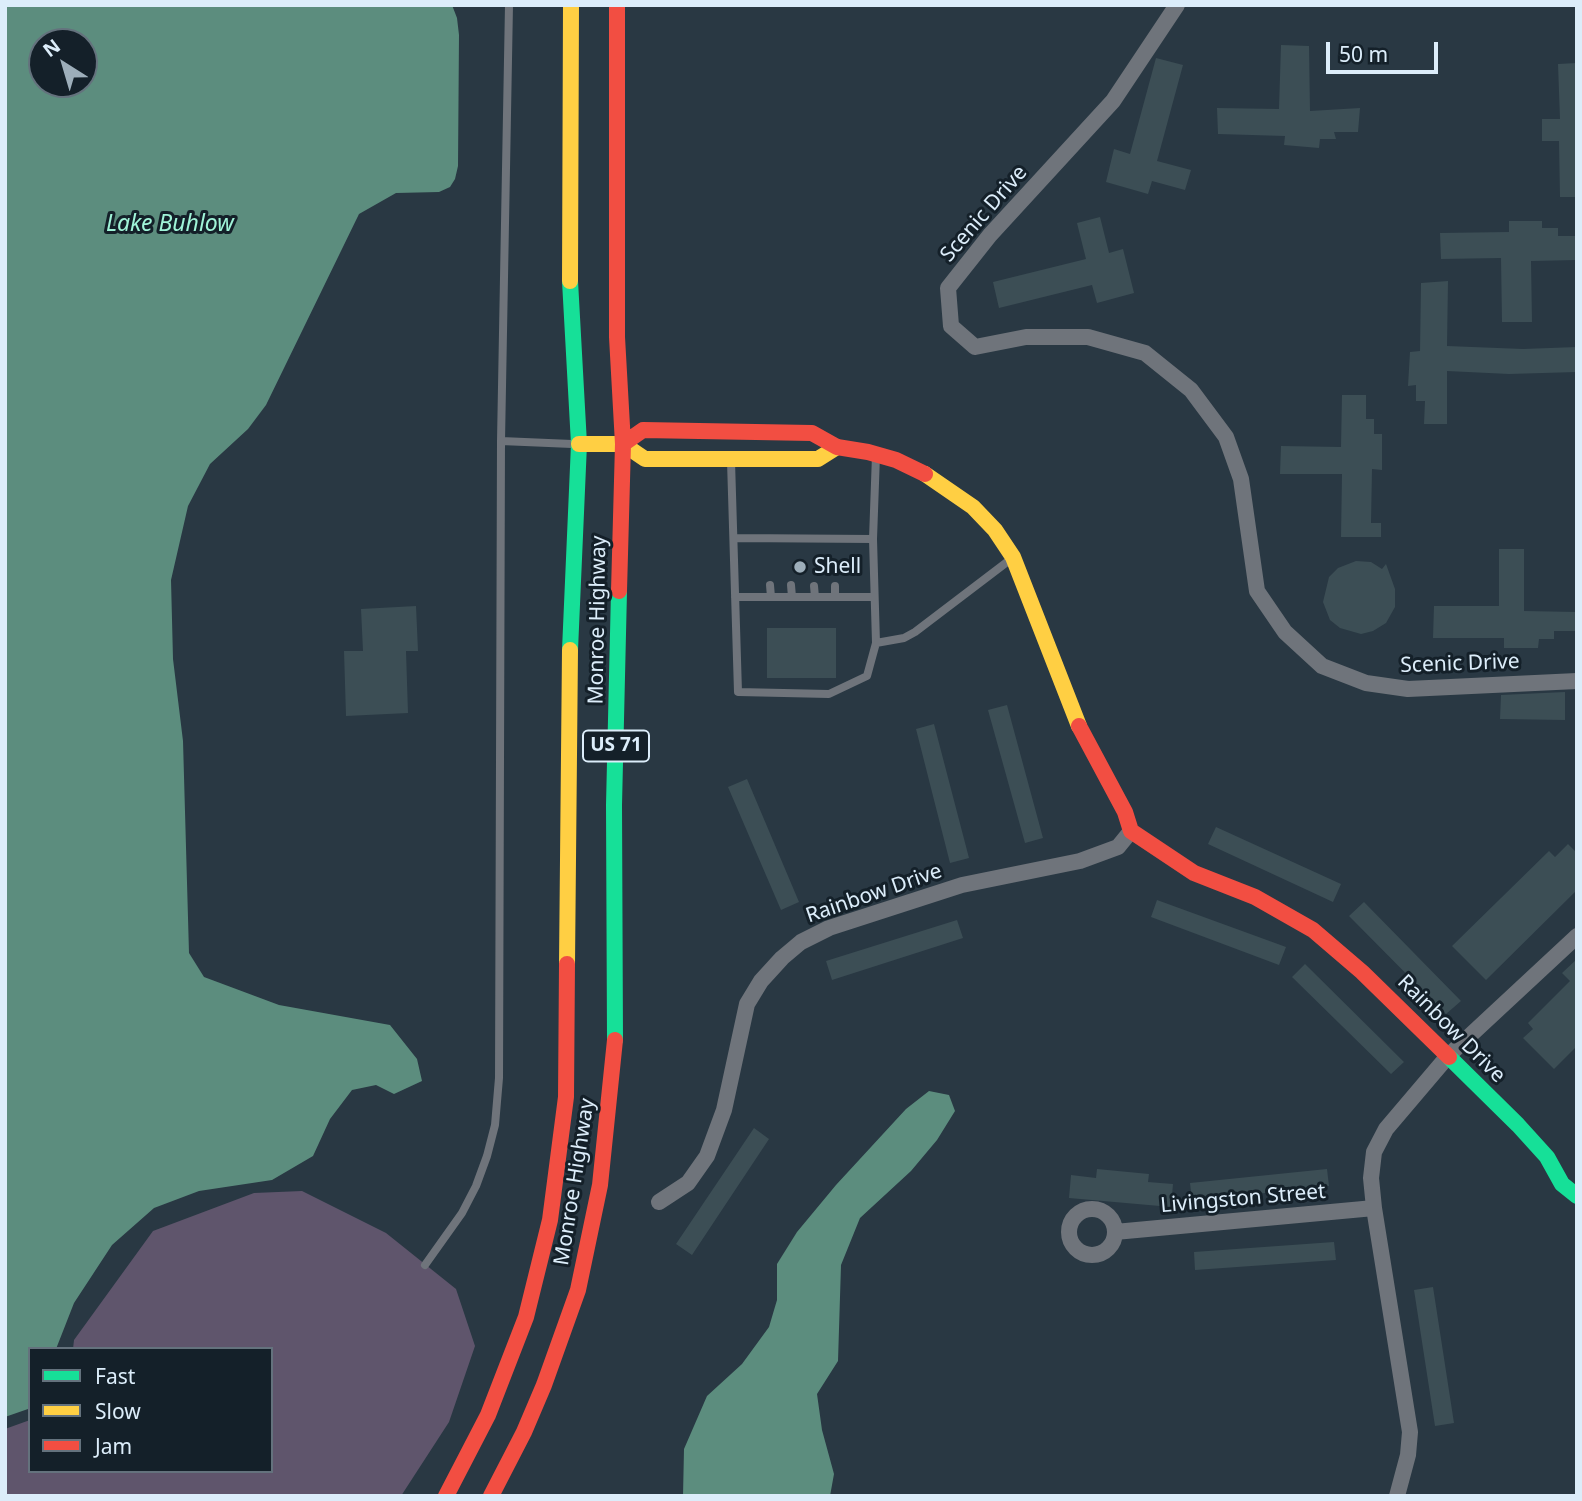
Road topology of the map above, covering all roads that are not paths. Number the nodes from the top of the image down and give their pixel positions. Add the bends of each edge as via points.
1 (509, 5) edge
2 (571, 5) edge
3 (617, 5) edge
4 (1177, 5) edge
5 (500, 442) junction
6 (579, 444) junction
7 (623, 444) junction
8 (836, 447) junction
9 (876, 455) junction
10 (730, 458) junction
11 (734, 538) junction
12 (769, 538) junction
13 (790, 539) junction
14 (812, 539) junction
15 (833, 539) junction
16 (873, 540) junction
17 (769, 550) dead end
18 (790, 550) dead end
19 (812, 550) dead end
20 (833, 550) dead end
21 (1013, 558) junction
22 (770, 585) dead end
23 (791, 585) dead end
24 (814, 586) dead end
25 (835, 586) dead end
26 (735, 597) junction
27 (771, 597) junction
28 (792, 597) junction
29 (815, 597) junction
30 (835, 597) junction
31 (873, 597) junction
32 (876, 643) junction
33 (1577, 681) edge
34 (1131, 831) junction
35 (1577, 936) edge
36 (1448, 1056) junction
37 (1577, 1196) edge
38 (659, 1202) dead end
39 (1374, 1208) junction
40 (1115, 1232) dead end
41 (425, 1265) dead end
42 (446, 1496) edge
43 (491, 1496) edge
44 (1397, 1496) edge

1 - 5 lane
2 - 6 main road, Monroe Highway / US 71 via 570,293
3 - 7 main road, Monroe Highway / US 71 via 617,337
4 - 33 street, Scenic Drive via 1114,101 990,234 948,288 951,326 975,347 1026,337 1088,337 1145,354 1191,390 1226,437 1241,479 1256,591 1284,632 1322,666 1366,683 1408,689
5 - 6 lane
5 - 41 lane via 498,1090 490,1146 476,1186
6 - 7 main road
6 - 42 main road, Monroe Highway / US 71 via 570,660 563,1129 550,1220 526,1317 503,1380
7 - 8 main road via 643,430 812,433
7 - 10 main road via 645,459
7 - 43 main road, Monroe Highway / US 71 via 614,804 615,1018 608,1122 578,1290 544,1385
8 - 9 main road
8 - 10 main road via 818,459
9 - 16 lane
9 - 21 main road via 896,460 973,507
10 - 11 lane
11 - 12 lane
11 - 26 lane
12 - 13 lane
12 - 17 lane
13 - 14 lane
13 - 18 lane
14 - 15 lane
14 - 19 lane
15 - 16 lane
15 - 20 lane
16 - 31 lane
21 - 32 lane via 915,632
21 - 34 main road via 1084,738
22 - 27 lane
23 - 28 lane
24 - 29 lane
25 - 30 lane
26 - 27 lane
26 - 32 lane via 738,692 829,694 867,676
27 - 28 lane
28 - 29 lane
29 - 30 lane
30 - 31 lane
31 - 32 lane
34 - 36 main road, Rainbow Drive via 1194,873 1255,897 1312,930
34 - 38 street, Rainbow Drive via 1118,847 1080,861 962,885 829,928 801,942 761,981 747,1004 724,1110 707,1156 688,1183
35 - 36 street
36 - 37 main road, Rainbow Drive via 1518,1125 1547,1157 1562,1184
36 - 39 street via 1386,1129 1374,1152
39 - 40 street, Livingston Street
39 - 44 street via 1410,1432

